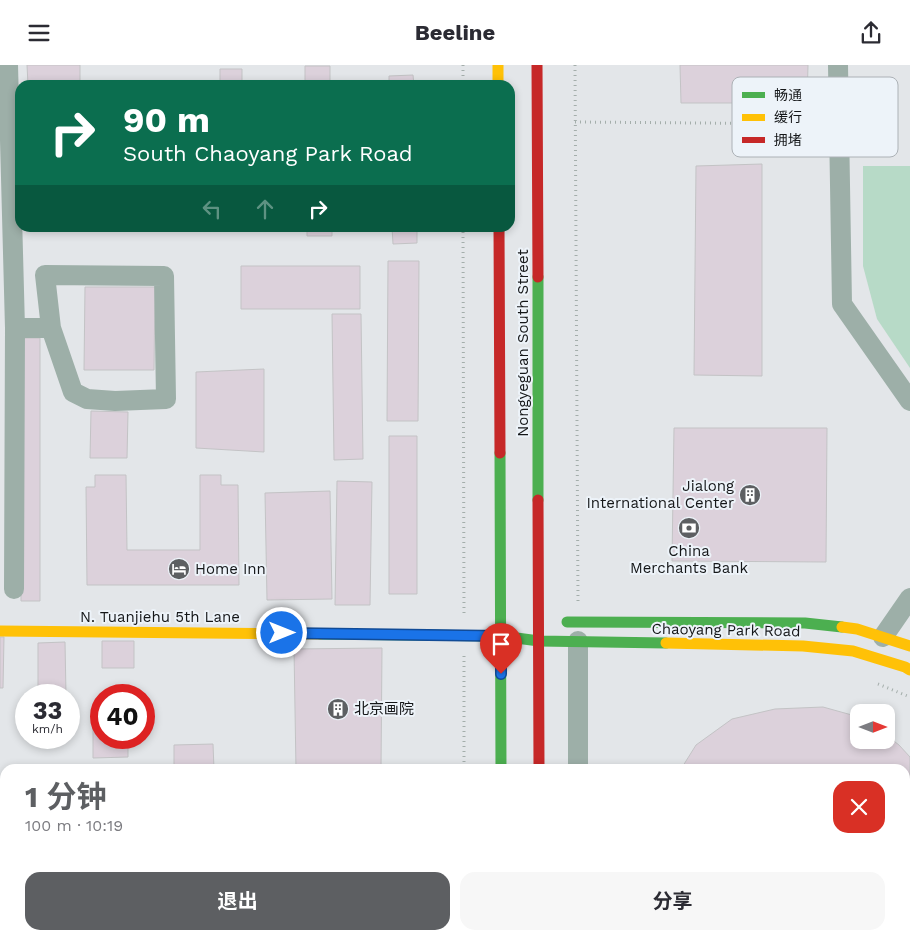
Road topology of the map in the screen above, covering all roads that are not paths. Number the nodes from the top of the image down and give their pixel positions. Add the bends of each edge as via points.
1 (8, 65) edge
2 (498, 65) edge
3 (537, 65) edge
4 (498, 80) edge
5 (4, 94) edge
6 (840, 157) edge
7 (499, 232) edge
8 (15, 327) junction
9 (51, 328) junction
10 (910, 401) edge
11 (14, 589) dead end
12 (910, 598) edge
13 (540, 624) junction
14 (0, 631) edge
15 (578, 632) junction
16 (501, 636) junction
17 (883, 637) junction
18 (539, 641) junction
19 (910, 646) edge
20 (910, 670) edge
21 (501, 764) edge
22 (539, 764) edge
23 (578, 764) edge

1 - 5 street
2 - 4 main road
3 - 13 main road, Nongyeguan South Street
5 - 8 street
6 - 10 street via 842,304
7 - 16 main road, Nongyeguan South Street
8 - 9 street
8 - 11 street
9 - 9 street via 73,392 87,399 166,399 164,276 45,275
12 - 17 street
13 - 15 main road, Chaoyang Park Road
13 - 16 main road
13 - 18 main road, Nongyeguan South Street
14 - 16 main road, N. Tuanjiehu 5th Lane
15 - 17 main road, Chaoyang Park Road via 805,623 857,629
15 - 18 main road, Chaoyang Park Road
15 - 20 main road, Chaoyang Park Road via 853,651
15 - 23 street
16 - 18 main road, Chaoyang Park Road
16 - 21 main road, Nongyeguan South Street
17 - 19 main road, Chaoyang Park Road
18 - 22 main road, Nongyeguan South Street

